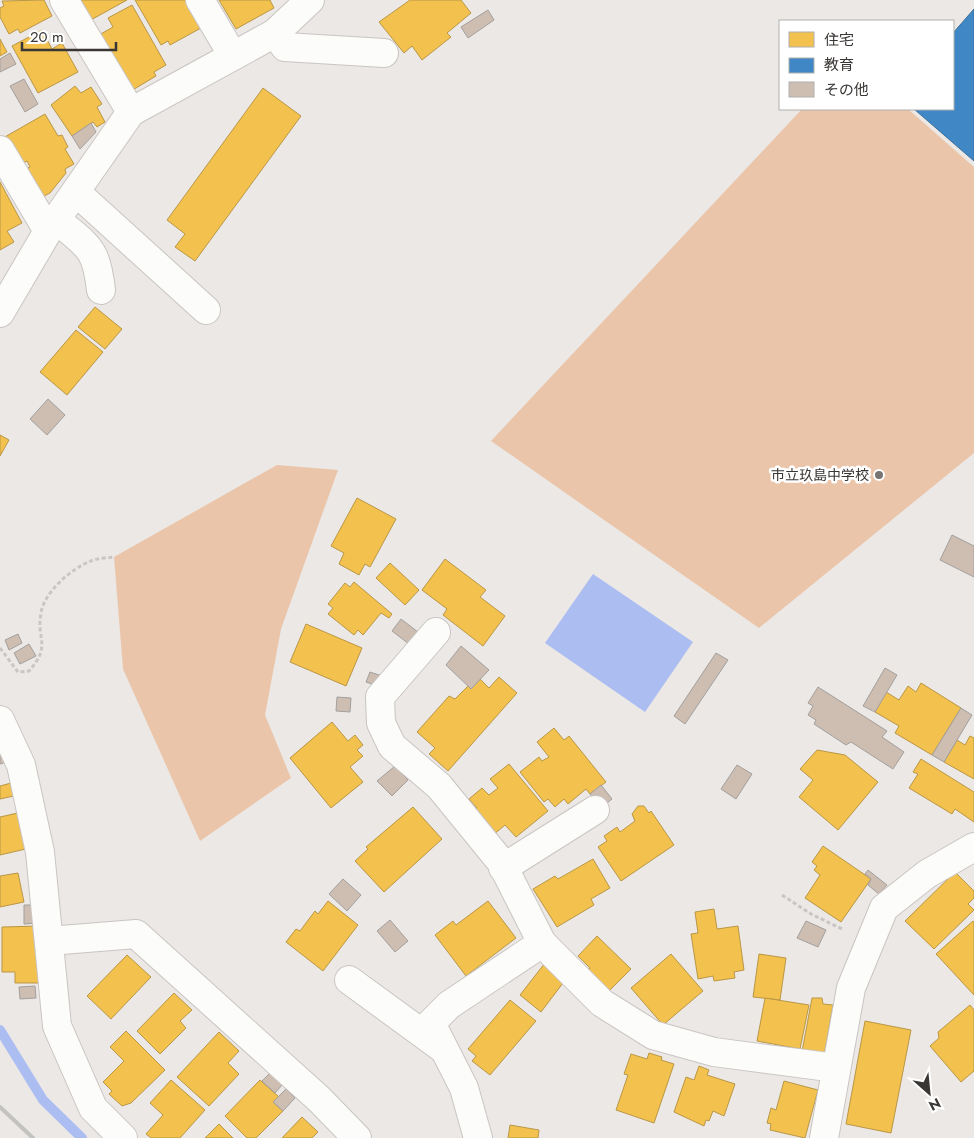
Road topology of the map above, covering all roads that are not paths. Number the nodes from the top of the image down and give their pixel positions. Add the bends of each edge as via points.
1 (64, 0) edge
2 (200, 0) edge
3 (310, 0) edge
4 (274, 33) junction
5 (384, 53) dead end
6 (233, 56) junction
7 (131, 112) junction
8 (0, 150) edge
9 (76, 192) junction
10 (53, 225) junction
11 (101, 290) dead end
12 (206, 310) dead end
13 (0, 313) edge
14 (436, 632) dead end
15 (0, 720) edge
16 (595, 810) dead end
17 (974, 847) edge
18 (503, 868) junction
19 (49, 941) junction
20 (542, 943) junction
21 (349, 980) dead end
22 (445, 1050) junction
23 (836, 1068) junction
24 (122, 1138) edge
25 (357, 1138) edge
26 (478, 1138) edge
27 (824, 1138) edge

1 - 7 street
2 - 6 street
3 - 4 street
4 - 5 street via 285,47
4 - 6 street
6 - 7 street
7 - 9 street
8 - 10 street
9 - 10 street
9 - 12 street
10 - 11 street via 90,248 98,265
10 - 13 street
14 - 18 street via 380,696 381,723 392,746 439,786
15 - 19 street via 21,765 40,852
16 - 18 street
17 - 23 street via 927,874 884,908 851,988
18 - 20 street
19 - 24 street via 57,1026 93,1108
19 - 25 street via 136,934 319,1099
20 - 22 street via 449,1005 437,1017 431,1024
20 - 23 street via 602,1003 653,1035 714,1052
21 - 22 street
22 - 26 street via 464,1088
23 - 27 street

